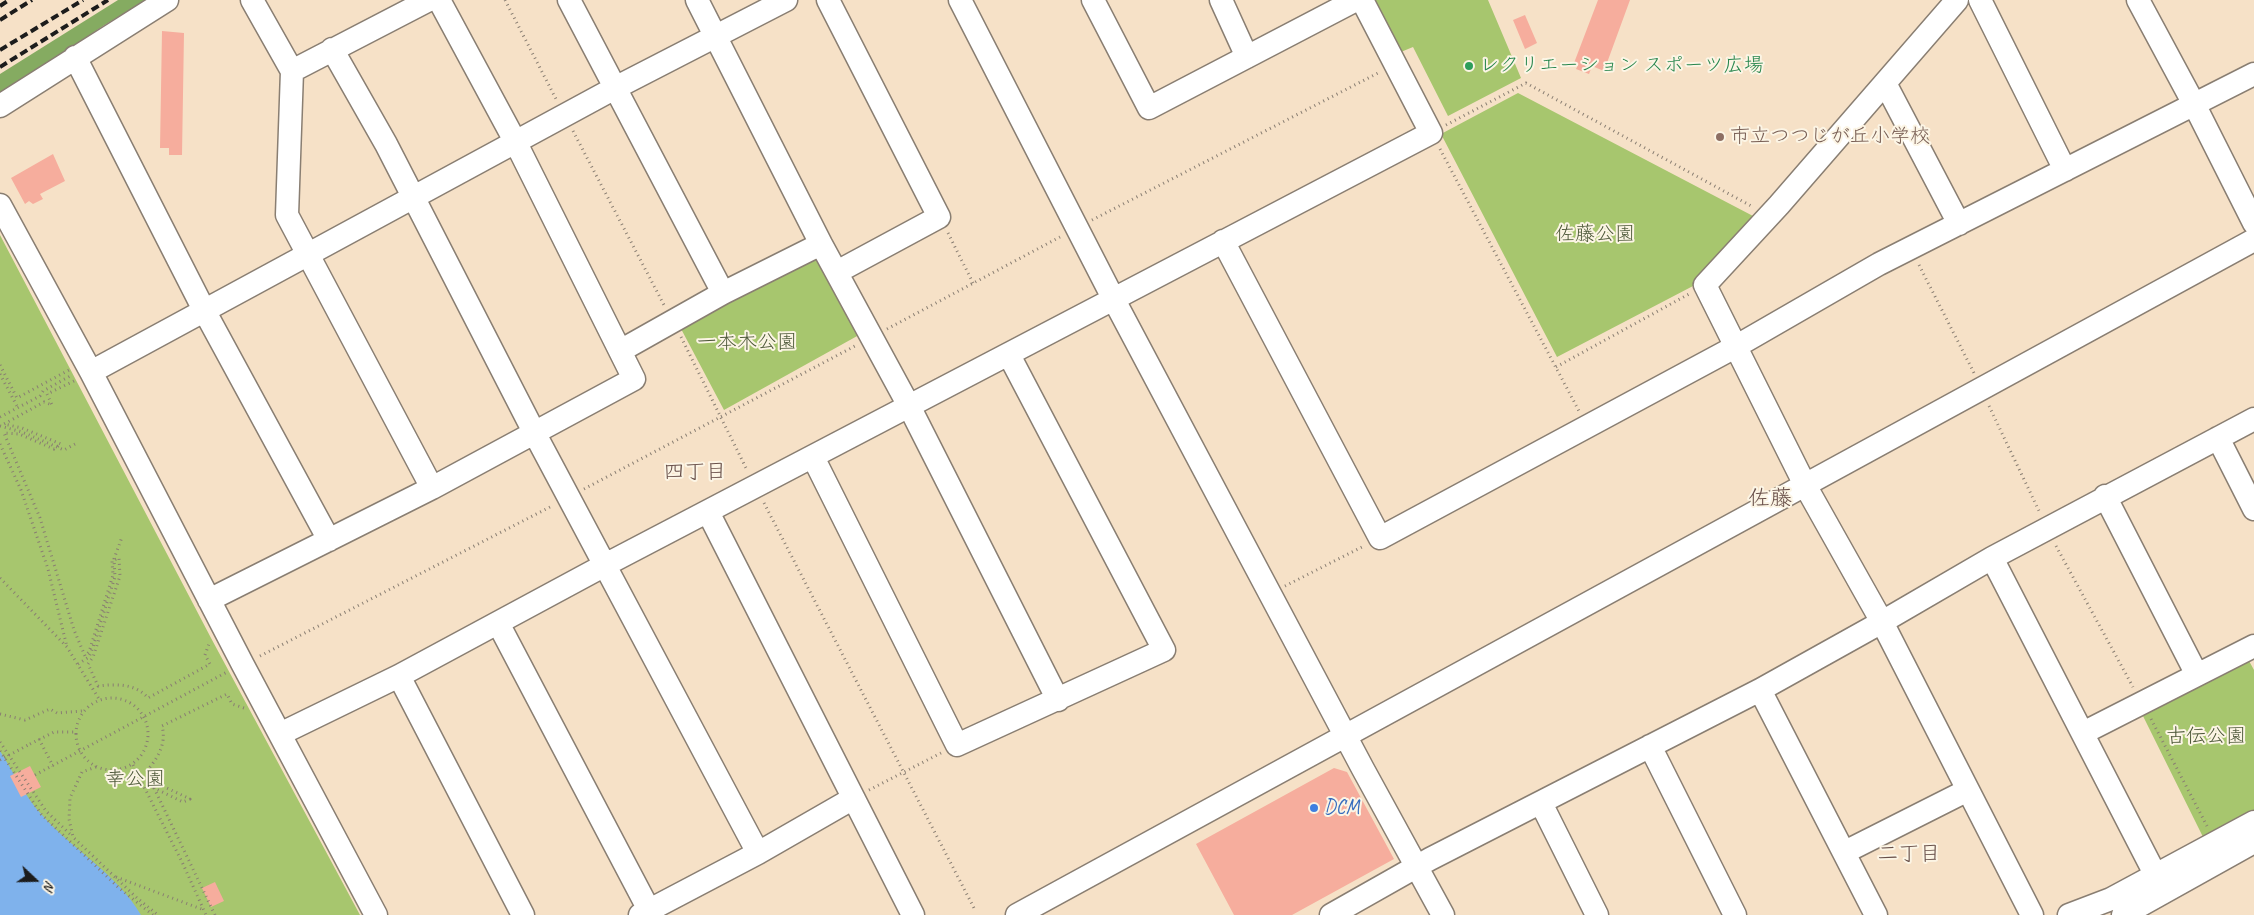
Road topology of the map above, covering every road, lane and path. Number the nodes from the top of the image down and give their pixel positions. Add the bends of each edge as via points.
1 (167, 0) edge
2 (252, 0) edge
3 (429, 0) edge
4 (439, 0) edge
5 (505, 0) edge
6 (569, 0) edge
7 (697, 0) edge
8 (786, 0) edge
9 (828, 0) edge
10 (960, 0) edge
11 (1093, 0) edge
12 (1221, 0) edge
13 (1356, 0) edge
14 (1362, 0) edge
15 (1957, 0) edge
16 (1980, 0) edge
17 (2138, 0) edge
18 (716, 37) junction
19 (332, 49) junction
20 (75, 57) junction
21 (1247, 57) junction
22 (292, 71) junction
23 (2254, 74) edge
24 (1885, 83) junction
25 (615, 88) junction
26 (0, 106) edge
27 (2195, 106) junction
28 (564, 115) junction
29 (1431, 133) junction
30 (515, 141) junction
31 (2065, 170) junction
32 (413, 198) junction
33 (1760, 199) dead end
34 (0, 205) edge
35 (939, 217) junction
36 (2254, 223) edge
37 (1959, 224) junction
38 (2254, 240) edge
39 (1223, 241) junction
40 (821, 244) junction
41 (1911, 248) junction
42 (309, 253) junction
43 (836, 272) junction
44 (973, 283) dead end
45 (1705, 285) junction
46 (723, 293) junction
47 (1113, 298) junction
48 (204, 310) junction
49 (673, 321) junction
50 (1735, 347) junction
51 (620, 351) junction
52 (1009, 355) junction
53 (0, 366) edge
54 (1556, 366) junction
55 (84, 372) junction
56 (0, 374) edge
57 (1982, 390) junction
58 (909, 406) junction
59 (18, 408) junction
60 (0, 417) edge
61 (2254, 419) edge
62 (0, 426) edge
63 (1588, 426) junction
64 (535, 434) junction
65 (2218, 438) junction
66 (77, 443) dead end
67 (0, 444) edge
68 (813, 457) junction
69 (1805, 485) junction
70 (756, 487) junction
71 (432, 488) junction
72 (2105, 496) junction
73 (2254, 509) edge
74 (708, 512) junction
75 (2047, 528) junction
76 (122, 537) dead end
77 (1380, 538) junction
78 (329, 540) junction
79 (1992, 558) junction
80 (605, 565) junction
81 (0, 578) edge
82 (1272, 593) junction
83 (209, 600) junction
84 (1882, 622) junction
85 (498, 623) junction
86 (67, 646) junction
87 (216, 646) dead end
88 (2254, 646) edge
89 (78, 664) junction
90 (235, 671) junction
91 (2197, 675) junction
92 (399, 676) junction
93 (1760, 690) junction
94 (99, 699) junction
95 (1058, 700) junction
96 (246, 702) dead end
97 (2142, 703) junction
98 (82, 712) junction
99 (0, 714) edge
100 (145, 717) junction
101 (75, 732) junction
102 (2083, 733) junction
103 (280, 734) junction
104 (1346, 737) junction
105 (39, 739) junction
106 (0, 742) edge
107 (957, 745) junction
108 (1650, 746) junction
109 (0, 751) edge
110 (80, 753) junction
111 (0, 760) edge
112 (133, 765) junction
113 (53, 766) junction
114 (96, 767) junction
115 (904, 772) junction
116 (35, 775) dead end
117 (1968, 790) junction
118 (852, 799) junction
119 (1541, 803) junction
120 (2254, 822) edge
121 (73, 837) junction
122 (2216, 842) junction
123 (2254, 842) edge
124 (1845, 852) junction
125 (758, 853) junction
126 (1418, 866) junction
127 (2155, 874) junction
128 (114, 876) junction
129 (974, 908) dead end
130 (204, 910) junction
131 (645, 913) edge
132 (153, 915) edge
133 (158, 915) edge
134 (206, 915) edge
135 (215, 915) edge
136 (376, 915) edge
137 (522, 915) edge
138 (913, 915) edge
139 (1017, 915) edge
140 (1331, 915) edge
141 (1443, 915) edge
142 (1597, 915) edge
143 (1735, 915) edge
144 (1876, 915) edge
145 (2032, 915) edge
146 (2069, 915) edge
147 (2123, 915) edge

1 - 20 street
2 - 22 street
3 - 19 street
4 - 30 street
5 - 28 path
6 - 25 street
7 - 18 street
8 - 18 street
9 - 35 street
10 - 47 street
11 - 21 street via 1149,108
12 - 21 street
13 - 21 street
14 - 29 street
15 - 24 street
16 - 31 street
17 - 27 street
18 - 25 street
18 - 40 street
19 - 22 street
19 - 32 street
20 - 26 street
20 - 48 street
22 - 42 street via 287,215
23 - 27 street
24 - 37 street
24 - 45 street
25 - 28 street
25 - 46 street
27 - 31 street
27 - 36 street
28 - 30 street
28 - 49 path
29 - 33 path via 1526,83 1753,207
29 - 39 street
29 - 54 path
30 - 32 street
30 - 51 street
31 - 37 street
32 - 42 street
32 - 64 street
34 - 55 street
35 - 43 street
35 - 44 path
37 - 41 street
38 - 57 street
39 - 47 street
39 - 77 street
40 - 43 street
40 - 46 street
41 - 50 street
41 - 57 path
42 - 48 street
42 - 71 street
43 - 58 street
45 - 50 street
45 - 54 path
46 - 49 street
47 - 52 street
47 - 82 street
48 - 55 street
48 - 78 street
49 - 51 street
49 - 70 path
50 - 63 street
50 - 69 street
51 - 64 street via 634,379
52 - 58 street
52 - 95 street via 1164,650
53 - 87 path via 17,398 71,369 76,380 47,394 52,405 44,402 4,424 61,444 54,449 19,434 4,433 40,518 85,656 113,575 112,561 119,558 120,576 88,664 98,686 120,683 143,692 148,698 210,664 205,655 211,638
54 - 63 path
55 - 59 path via 43,391
55 - 83 street
56 - 59 path
57 - 69 street
57 - 75 path
58 - 68 street
58 - 95 street
59 - 60 path
61 - 65 street
62 - 66 path via 64,450
63 - 77 street
64 - 71 street
64 - 80 street
65 - 72 street
65 - 73 street
67 - 86 path via 21,490 48,570
68 - 70 street
68 - 107 street
69 - 84 street
69 - 104 street
70 - 74 street
70 - 115 path
71 - 78 street
72 - 75 street
72 - 91 street
74 - 80 street
74 - 118 street
75 - 79 street
75 - 97 path
76 - 89 path via 114,559 115,577 93,647 89,657
77 - 82 path
78 - 83 street
79 - 84 street
79 - 102 street
80 - 85 street
80 - 125 street
81 - 86 path
82 - 104 street
83 - 90 street
84 - 93 street
84 - 117 street
85 - 92 street
85 - 131 street
86 - 89 path
88 - 91 street
89 - 94 path
90 - 100 path
90 - 103 street
91 - 97 street
92 - 103 street
92 - 137 street
93 - 108 street
93 - 124 street
94 - 98 path
94 - 100 path via 117,697 134,703
95 - 107 street
96 - 135 path via 251,710 232,704 227,694 162,726 164,734 158,758 146,772 150,780 190,800 183,802 154,788
97 - 102 street
97 - 122 path
98 - 99 path via 56,713 50,709 25,720
98 - 101 path
100 - 110 path
100 - 112 path via 149,734 145,752
101 - 105 path via 54,732
101 - 110 path
102 - 127 street
103 - 136 street
104 - 126 street
104 - 139 street
105 - 111 path, bridge
105 - 113 path
106 - 121 path via 46,811
107 - 115 path
108 - 119 street
108 - 143 street
109 - 132 path via 41,814 119,888
110 - 113 path
110 - 114 path
112 - 114 path via 114,771
112 - 130 path
113 - 116 path
114 - 121 path via 82,772 70,798 69,819
115 - 118 path
115 - 129 path
117 - 124 street
117 - 145 street
118 - 125 street
118 - 138 street
119 - 126 street
119 - 142 street
120 - 122 street
121 - 128 path
122 - 127 street
123 - 147 street
124 - 144 street
125 - 131 street
126 - 140 street
126 - 141 street
127 - 146 street via 2111,899
128 - 130 path
128 - 133 path
130 - 134 path

